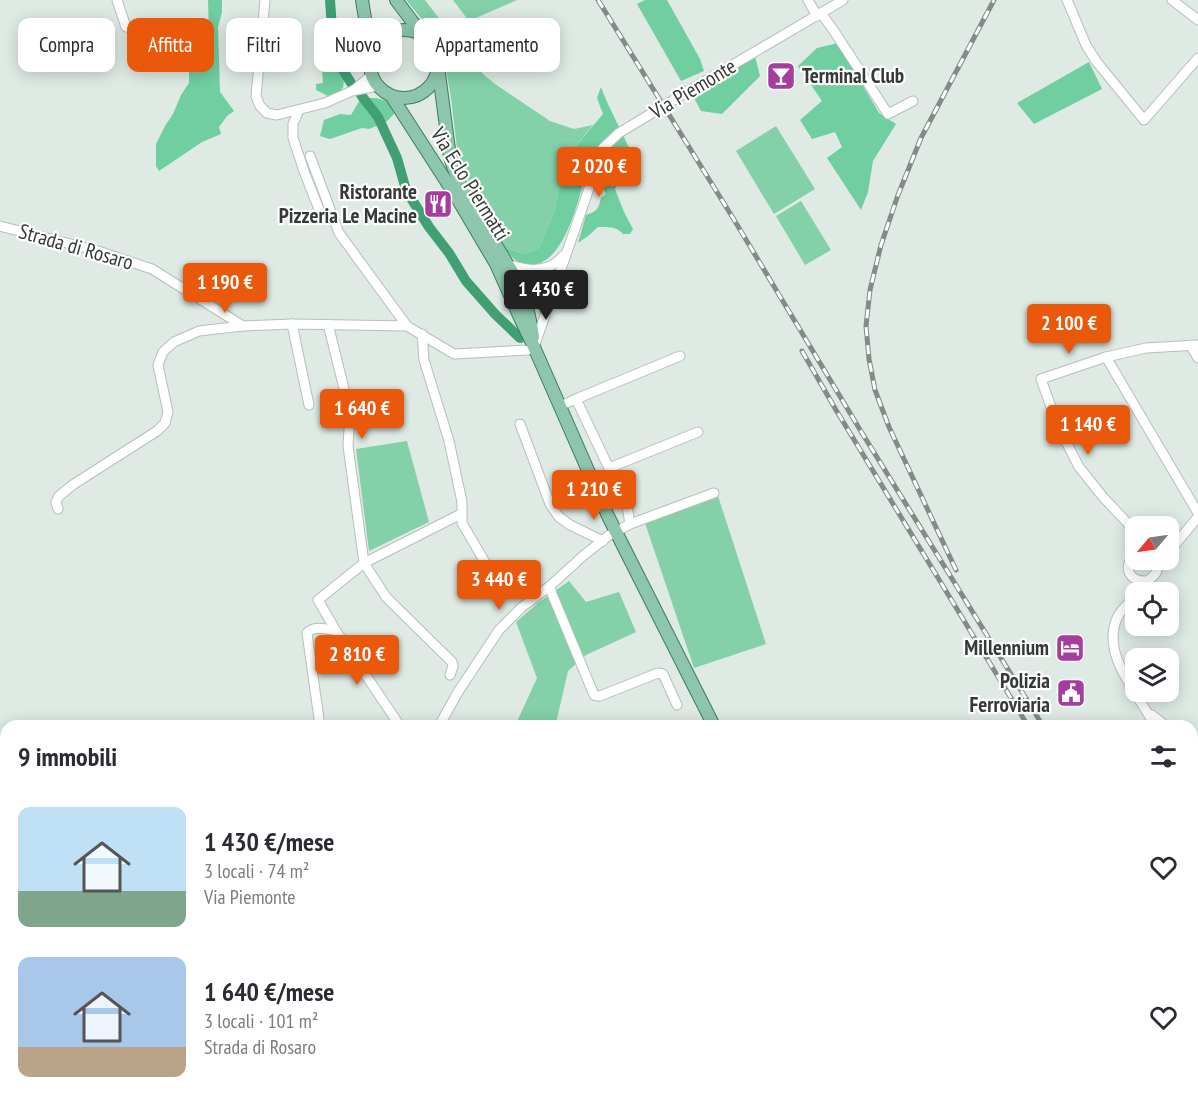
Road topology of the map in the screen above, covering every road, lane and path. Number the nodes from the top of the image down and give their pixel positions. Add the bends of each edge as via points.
1 (117, 0) edge
2 (265, 0) edge
3 (362, 0) edge
4 (396, 0) edge
5 (807, 0) edge
6 (843, 0) edge
7 (1066, 0) edge
8 (1172, 0) edge
9 (819, 15) junction
10 (365, 18) edge
11 (1198, 20) edge
12 (414, 24) edge
13 (126, 27) dead end
14 (1198, 58) edge
15 (372, 72) edge
16 (437, 72) edge
17 (439, 72) edge
18 (374, 80) junction
19 (392, 97) junction
20 (913, 101) dead end
21 (299, 110) junction
22 (310, 156) dead end
23 (323, 219) dead end
24 (0, 226) edge
25 (566, 253) junction
26 (502, 264) junction
27 (554, 289) junction
28 (525, 302) junction
29 (292, 324) junction
30 (328, 324) junction
31 (243, 326) junction
32 (407, 326) junction
33 (422, 334) junction
34 (1194, 345) edge
35 (534, 347) junction
36 (680, 356) dead end
37 (1106, 357) junction
38 (1198, 358) edge
39 (576, 399) junction
40 (309, 405) dead end
41 (560, 406) junction
42 (520, 424) dead end
43 (698, 432) dead end
44 (609, 468) junction
45 (714, 493) dead end
46 (58, 509) dead end
47 (461, 514) junction
48 (1198, 515) edge
49 (1125, 520) edge
50 (630, 524) junction
51 (616, 532) junction
52 (1179, 539) edge
53 (603, 541) junction
54 (364, 563) junction
55 (1128, 570) edge
56 (1156, 570) edge
57 (1130, 575) junction
58 (1145, 581) joint
59 (1131, 582) edge
60 (499, 586) dead end
61 (550, 586) junction
62 (1125, 608) edge
63 (336, 631) junction
64 (450, 675) dead end
65 (677, 705) dead end
66 (1148, 712) junction
67 (319, 720) edge
68 (396, 720) edge
69 (442, 720) edge
70 (711, 720) edge
71 (1152, 720) edge
72 (1158, 720) edge

1 - 13 street
2 - 21 street via 256,96 267,113
3 - 10 main road
4 - 12 main road, Via Eclo Piermatti
5 - 9 street
6 - 9 street, Via Piemonte
7 - 14 street via 1096,61 1144,120
8 - 11 street
9 - 20 street via 834,31 888,114
9 - 25 street, Via Piemonte, bridge via 619,133 603,148
15 - 18 main road
16 - 19 main road via 423,93 403,99
17 - 26 main road, Via Eclo Piermatti via 452,165
18 - 19 main road, Via Eclo Piermatti
18 - 21 street via 325,103
19 - 26 main road, Via Eclo Piermatti
21 - 23 street via 293,138
22 - 32 street via 339,233
24 - 31 street, Strada di Rosaro via 98,250 152,270
25 - 26 street via 553,265 539,269
25 - 27 street, Via Piemonte
26 - 28 main road, Via Eclo Piermatti
26 - 35 main road, Via Eclo Piermatti
27 - 28 street via 538,302
27 - 35 street, Via Piemonte
28 - 35 main road, Via Eclo Piermatti
29 - 30 street
29 - 31 street
29 - 40 street
30 - 32 street
30 - 54 street via 350,413 348,446
31 - 46 street via 199,331 164,351 158,364 168,412 165,423 59,496
32 - 33 street
33 - 35 street via 454,354 528,351
33 - 47 street via 424,360 449,441
34 - 37 street via 1146,348
34 - 38 street
35 - 41 main road
36 - 39 street
37 - 48 street
37 - 49 street via 1041,379 1057,424 1079,467
39 - 41 street
39 - 44 street
41 - 51 main road
42 - 53 street via 550,504 559,517
43 - 44 street
44 - 50 street via 627,506
45 - 50 street
47 - 54 street
47 - 60 street via 462,523
48 - 52 street
50 - 51 street
51 - 53 street
51 - 70 main road
53 - 61 street
54 - 63 street via 318,600
54 - 64 street via 386,597 452,662
55 - 57 street
56 - 58 street
57 - 58 street
57 - 59 street
61 - 65 street via 594,695 658,673 667,679
61 - 69 street via 499,630
62 - 66 street via 1119,615 1113,644 1117,660
63 - 67 street via 315,628 307,633
63 - 68 street
66 - 71 street
66 - 72 street

